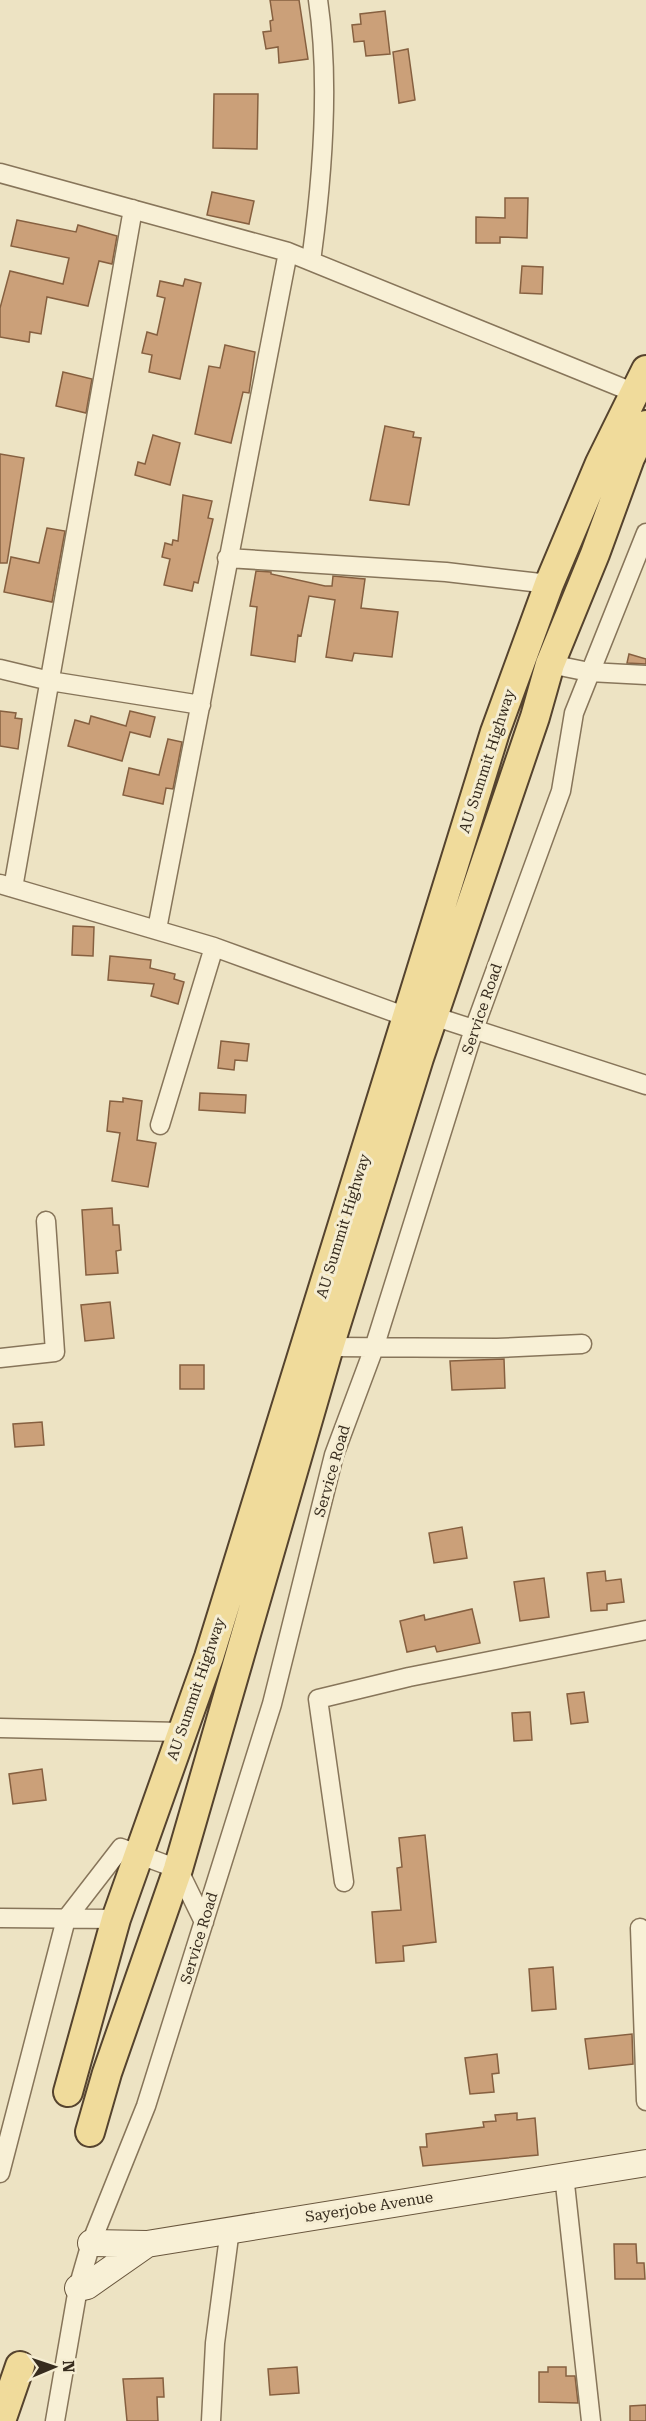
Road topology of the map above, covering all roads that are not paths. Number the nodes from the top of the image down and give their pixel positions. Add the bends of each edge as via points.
1 (318, 0) edge
2 (0, 173) edge
3 (133, 209) junction
4 (288, 252) junction
5 (311, 261) junction
6 (640, 382) edge
7 (646, 425) edge
8 (638, 460) edge
9 (646, 532) edge
10 (227, 558) junction
11 (549, 584) junction
12 (550, 664) junction
13 (0, 669) edge
14 (589, 672) junction
15 (646, 675) edge
16 (50, 681) junction
17 (201, 705) junction
18 (7, 886) edge
19 (157, 929) junction
20 (214, 947) junction
21 (420, 1016) junction
22 (474, 1029) junction
23 (646, 1085) edge
24 (160, 1125) dead end
25 (46, 1221) dead end
26 (582, 1344) dead end
27 (328, 1347) junction
28 (374, 1348) junction
29 (0, 1358) edge
30 (646, 1630) edge
31 (0, 1728) edge
32 (180, 1732) junction
33 (137, 1856) junction
34 (178, 1869) junction
35 (344, 1882) dead end
36 (0, 1918) edge
37 (66, 1919) junction
38 (116, 1919) junction
39 (204, 1922) junction
40 (640, 1928) dead end
41 (68, 2092) dead end
42 (646, 2101) edge
43 (90, 2132) dead end
44 (646, 2163) edge
45 (0, 2173) edge
46 (564, 2175) junction
47 (230, 2229) junction
48 (91, 2243) junction
49 (147, 2244) junction
50 (78, 2288) junction
51 (20, 2366) dead end
52 (1, 2421) edge
53 (56, 2421) edge
54 (211, 2421) edge
55 (591, 2421) edge

1 - 5 street via 324,44 318,210
2 - 3 street
3 - 4 street
3 - 16 street
4 - 5 street
4 - 10 street
5 - 6 street
6 - 11 main road, AU Summit Highway via 600,463
7 - 8 main road, AU Summit Highway
8 - 12 main road, AU Summit Highway
9 - 14 street, Service Road
10 - 11 street via 446,572
10 - 17 street
11 - 21 main road, AU Summit Highway via 495,732
12 - 14 street
12 - 21 main road, AU Summit Highway via 535,717
13 - 16 street
14 - 15 street
14 - 22 street, Service Road via 574,712 561,791
16 - 17 street
16 - 18 street
17 - 19 street
18 - 19 street
19 - 20 street
20 - 21 street
20 - 24 street
21 - 22 street
21 - 27 main road, AU Summit Highway
21 - 32 main road, AU Summit Highway via 209,1657
22 - 23 street
22 - 28 street, Service Road
25 - 29 street via 55,1352
26 - 28 street
27 - 28 street
27 - 34 main road, AU Summit Highway
28 - 39 street, Service Road via 334,1455 272,1704
30 - 35 street via 318,1699
31 - 32 street
32 - 33 main road, AU Summit Highway
33 - 34 street
33 - 37 street via 121,1848
33 - 38 main road, AU Summit Highway
34 - 39 street
34 - 43 main road, AU Summit Highway
36 - 37 street
37 - 38 street
37 - 45 street
38 - 41 main road, AU Summit Highway
39 - 48 street, Service Road via 146,2106
40 - 42 street
44 - 46 street, Sayerjobe Avenue
46 - 47 street, Sayerjobe Avenue
46 - 55 street
47 - 49 street, Sayerjobe Avenue
47 - 54 street via 215,2343
48 - 49 street, Sayerjobe Avenue
48 - 50 street, Service Road
49 - 50 street via 87,2286
50 - 53 street, Service Road
51 - 52 main road

